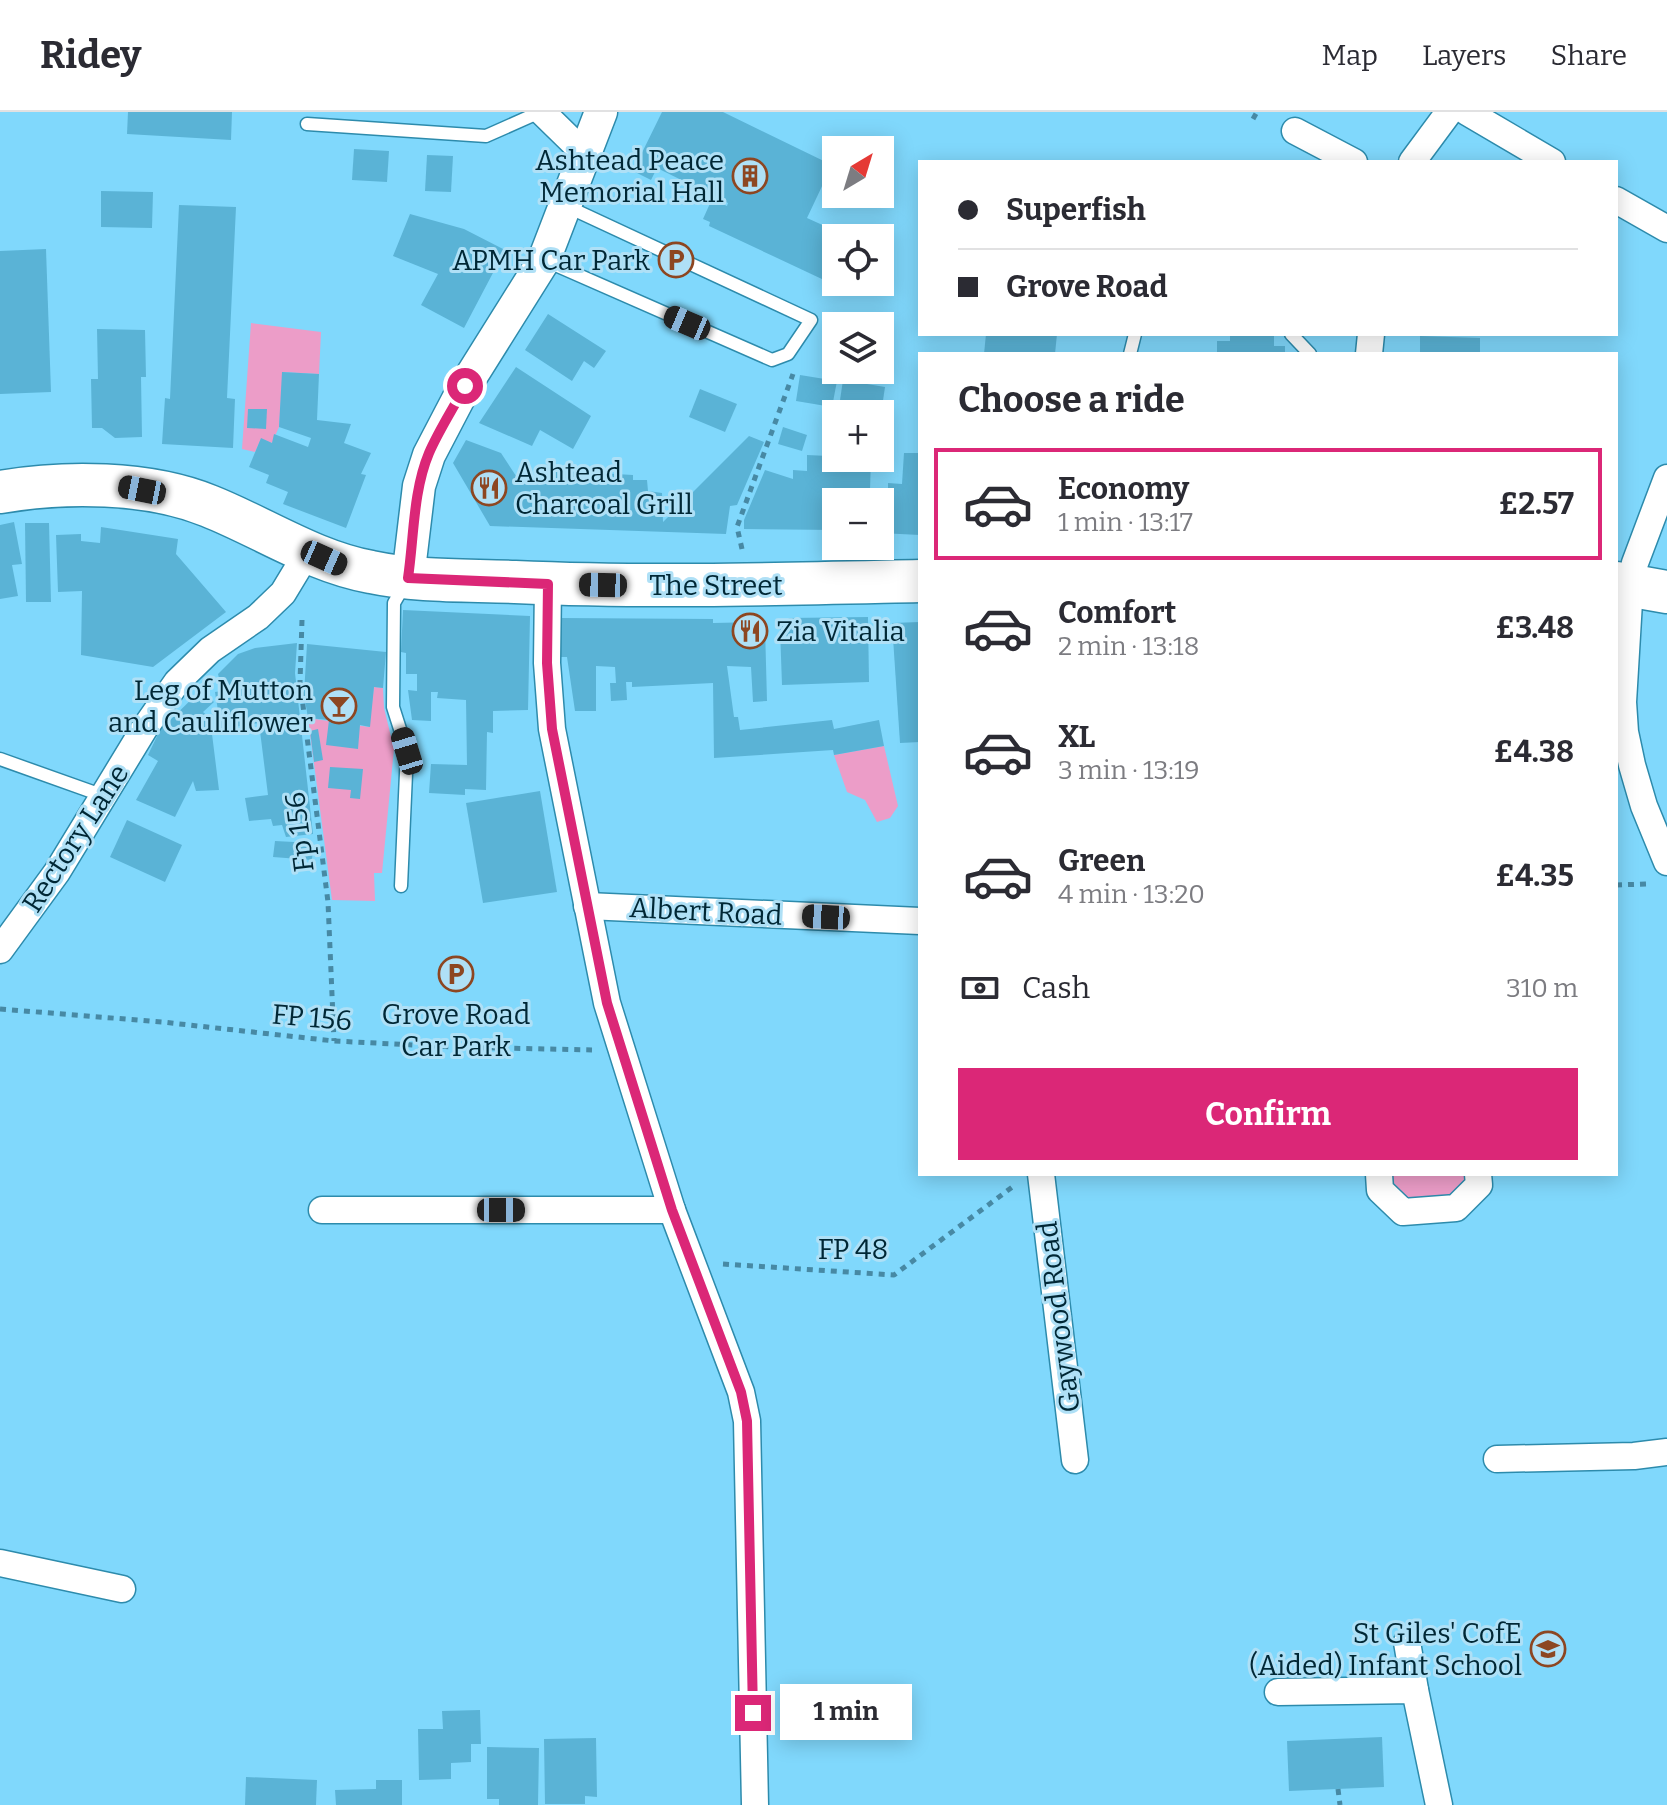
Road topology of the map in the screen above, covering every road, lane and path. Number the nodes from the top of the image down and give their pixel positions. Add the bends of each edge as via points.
1 (541, 112) edge
2 (601, 112) edge
3 (1257, 112) edge
4 (1467, 113) edge
5 (1253, 119) dead end
6 (307, 124) dead end
7 (1295, 131) dead end
8 (585, 154) junction
9 (1350, 160) edge
10 (1414, 160) edge
11 (1549, 160) edge
12 (1618, 201) edge
13 (566, 206) junction
14 (1667, 229) edge
15 (544, 260) junction
16 (1293, 336) edge
17 (1308, 352) edge
18 (788, 354) junction
19 (1667, 478) edge
20 (0, 492) edge
21 (309, 550) junction
22 (408, 578) junction
23 (918, 581) edge
24 (548, 584) junction
25 (741, 586) junction
26 (1638, 587) edge
27 (302, 620) dead end
28 (0, 759) edge
29 (104, 796) junction
30 (1662, 872) edge
31 (1618, 884) edge
32 (401, 886) dead end
33 (587, 906) junction
34 (918, 921) edge
35 (0, 950) edge
36 (0, 1009) edge
37 (334, 1041) junction
38 (621, 1051) junction
39 (1379, 1176) edge
40 (1478, 1176) edge
41 (1029, 1179) edge
42 (322, 1210) dead end
43 (672, 1210) junction
44 (694, 1270) junction
45 (1667, 1452) edge
46 (1497, 1459) dead end
47 (1075, 1460) dead end
48 (0, 1563) edge
49 (122, 1589) dead end
50 (1407, 1642) dead end
51 (1415, 1690) junction
52 (1278, 1692) dead end
53 (1338, 1789) dead end
54 (755, 1805) edge
55 (1340, 1805) edge
56 (1439, 1805) edge

1 - 6 lane via 486,136
1 - 8 street
2 - 8 street
3 - 5 path
4 - 10 street
4 - 11 street
7 - 9 street
8 - 13 street
12 - 14 street
13 - 15 street
13 - 18 lane via 811,320
15 - 18 lane via 772,360
15 - 22 street via 465,386 429,455 419,486
16 - 17 lane
18 - 25 path via 796,365 737,527
19 - 26 street via 1635,563
20 - 21 highway, The Street via 125,487 206,504
21 - 22 highway, The Street via 340,565
21 - 29 street, Rectory Lane via 283,593 177,682
22 - 24 highway, The Street
22 - 32 lane via 394,603 393,707 407,751
23 - 25 highway, The Street
24 - 25 highway, The Street
24 - 33 street via 552,729
26 - 30 street via 1624,681 1625,732
27 - 37 path, Fp 156 via 300,682 328,902
28 - 29 lane
29 - 35 street, Rectory Lane
30 - 31 path
33 - 34 street, Albert Road
33 - 38 street
36 - 37 path, FP 156
37 - 38 path, FP 156
38 - 43 street
39 - 40 street via 1380,1190 1403,1212 1456,1208 1479,1185
41 - 44 path, FP 48 via 894,1275 722,1264
41 - 47 street, Gaywood Road
42 - 43 street
43 - 44 street
44 - 54 street via 747,1421
45 - 46 street
48 - 49 street
50 - 51 street
51 - 52 street
51 - 56 street
53 - 55 path

